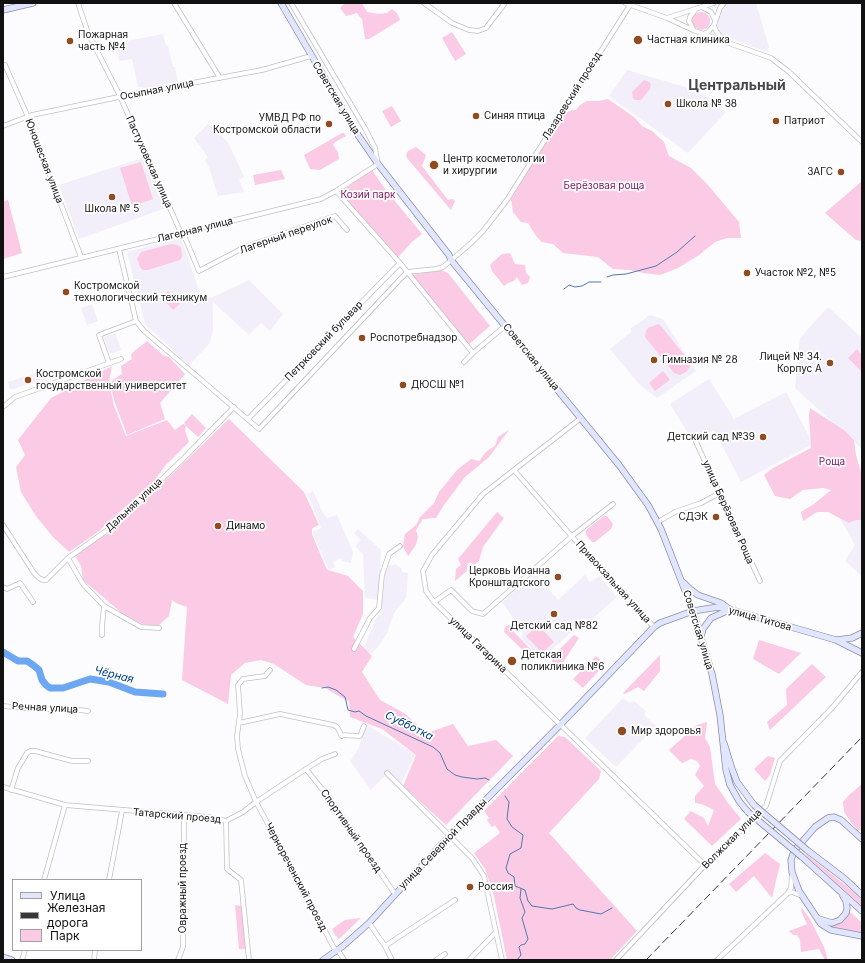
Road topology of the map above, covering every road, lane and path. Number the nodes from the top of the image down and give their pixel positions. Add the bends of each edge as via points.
1 (33, 3) edge
2 (78, 3) edge
3 (174, 3) edge
4 (281, 3) edge
5 (291, 3) edge
6 (424, 3) edge
7 (505, 3) edge
8 (625, 3) edge
9 (714, 3) edge
10 (724, 3) edge
11 (630, 5) junction
12 (702, 7) junction
13 (696, 9) junction
14 (3, 10) edge
15 (667, 18) junction
16 (714, 23) junction
17 (695, 31) junction
18 (703, 34) junction
19 (724, 40) junction
20 (311, 56) junction
21 (5, 65) dead end
22 (220, 78) junction
23 (120, 97) junction
24 (28, 117) junction
25 (3, 126) edge
26 (862, 142) edge
27 (378, 164) junction
28 (336, 190) junction
29 (347, 230) dead end
30 (182, 233) junction
31 (119, 249) junction
32 (81, 257) junction
33 (451, 260) junction
34 (400, 263) junction
35 (199, 270) joint
36 (407, 272) junction
37 (3, 276) edge
38 (136, 321) junction
39 (506, 326) junction
40 (473, 353) junction
41 (121, 359) dead end
42 (464, 362) dead end
43 (109, 363) junction
44 (3, 407) edge
45 (234, 407) junction
46 (581, 418) junction
47 (248, 420) junction
48 (696, 442) dead end
49 (514, 470) junction
50 (720, 493) junction
51 (613, 504) dead end
52 (658, 522) junction
53 (3, 525) edge
54 (572, 536) junction
55 (400, 546) dead end
56 (68, 558) junction
57 (682, 580) junction
58 (760, 581) dead end
59 (3, 587) edge
60 (33, 602) dead end
61 (434, 602) junction
62 (104, 606) junction
63 (732, 610) junction
64 (693, 611) junction
65 (654, 627) junction
66 (159, 628) dead end
67 (862, 633) edge
68 (102, 635) dead end
69 (701, 637) junction
70 (836, 640) junction
71 (354, 649) dead end
72 (862, 653) edge
73 (270, 670) dead end
74 (862, 672) edge
75 (3, 706) edge
76 (88, 711) dead end
77 (239, 723) junction
78 (560, 725) junction
79 (364, 726) dead end
80 (722, 737) junction
81 (335, 754) dead end
82 (88, 761) dead end
83 (306, 769) junction
84 (387, 773) dead end
85 (3, 787) edge
86 (11, 790) junction
87 (256, 802) junction
88 (65, 805) junction
89 (122, 811) junction
90 (184, 815) junction
91 (226, 821) junction
92 (450, 836) junction
93 (862, 839) edge
94 (705, 865) junction
95 (792, 872) junction
96 (44, 879) edge
97 (109, 879) edge
98 (845, 879) junction
99 (862, 887) edge
100 (838, 889) junction
101 (788, 893) junction
102 (395, 894) junction
103 (862, 895) edge
104 (803, 897) junction
105 (455, 900) dead end
106 (862, 911) edge
107 (816, 917) junction
108 (369, 923) junction
109 (496, 932) junction
110 (862, 936) edge
111 (384, 946) junction
112 (337, 951) junction
113 (444, 954) dead end
114 (3, 957) edge
115 (12, 960) edge
116 (178, 960) edge
117 (249, 960) edge
118 (323, 960) edge
119 (344, 960) edge
120 (392, 960) edge
121 (436, 960) edge
122 (469, 960) edge
123 (502, 960) edge
124 (616, 960) edge
125 (717, 960) edge

1 - 14 main road
2 - 23 street, Пастуховская улица via 88,33
3 - 22 street
4 - 20 main road, Советская улица
5 - 27 street via 366,130 375,148
6 - 7 street via 452,23 478,31 486,28
8 - 11 street
9 - 12 street
10 - 16 street
11 - 15 street
11 - 33 street, Лазаревский проезд via 507,200 483,231
12 - 13 street
12 - 16 street via 711,12
13 - 15 street
13 - 17 street via 689,21
15 - 17 street
16 - 18 street via 708,32
16 - 19 street via 716,31
17 - 18 street
18 - 19 street
19 - 26 street via 780,64
20 - 22 street, Осыпная улица via 262,70
20 - 27 main road, Советская улица
21 - 24 street, Юношеская улица
22 - 23 street, Осыпная улица
23 - 24 street, Осыпная улица
23 - 30 street, Пастуховская улица
24 - 25 street, Осыпная улица
24 - 32 street, Юношеская улица
27 - 28 street, Лагерная улица
27 - 33 main road, Советская улица
28 - 30 street, Лагерная улица via 321,198
28 - 34 street
29 - 35 street, Лагерный переулок via 335,216 245,247
30 - 31 street, Лагерная улица
30 - 35 street, Пастуховская улица
31 - 32 street, Лагерная улица
31 - 38 street, Петрковский бульвар
32 - 37 street, Лагерная улица
33 - 36 street, Лазаревский проезд via 436,269
33 - 39 main road, Советская улица
34 - 36 street
34 - 47 street, Петрковский бульвар
36 - 40 street
36 - 47 street, Петрковский бульвар via 259,429
38 - 43 street via 99,335
38 - 45 street, Петрковский бульвар via 144,331
39 - 40 street
39 - 46 main road, Советская улица
40 - 42 street
41 - 43 street
43 - 44 street via 14,396
45 - 47 street, Петрковский бульвар
45 - 56 street, Дальняя улица via 113,526
46 - 49 street, улица Гагарина
46 - 52 main road, Советская улица via 640,493
48 - 50 street, улица Берёзовая Роща
49 - 54 street, Привокзальная улица
49 - 61 street, улица Гагарина via 483,494 432,555 423,571 426,591
50 - 52 street
50 - 58 street, улица Берёзовая Роща
51 - 54 street
52 - 57 main road, Советская улица
53 - 56 street, Дальняя улица via 34,573 43,580
54 - 61 street, Привокзальная улица via 483,614 472,612 451,590
54 - 65 street, Привокзальная улица
55 - 71 street via 388,554 382,574 379,608 370,618
56 - 62 street via 83,584
57 - 63 main road via 698,595
57 - 64 main road, Советская улица
59 - 60 street via 7,589 20,583
61 - 78 street, улица Гагарина
62 - 66 street via 141,627
62 - 68 street
63 - 64 main road, улица Титова via 718,607
63 - 69 main road via 711,618
63 - 70 main road, улица Титова
64 - 65 main road, улица Титова via 660,622
64 - 69 main road, Советская улица
65 - 78 main road, улица Титова
67 - 70 main road via 852,638
69 - 80 main road, Советская улица via 713,681
70 - 72 main road, улица Титова
73 - 77 street, Чернореченский проезд via 265,676 240,681
74 - 94 street, Волжская улица via 832,708 780,761 766,806
75 - 76 street, Речная улица
77 - 79 street via 280,714 328,723 337,727 342,736 360,736
77 - 87 street, Чернореченский проезд via 238,748 245,776
78 - 92 main road, улица Северной Правды
78 - 94 street, улица Гагарина
80 - 98 main road, bridge via 737,782 754,805
80 - 100 main road, bridge via 730,785 748,812
81 - 83 street, Татарский проезд
82 - 86 street via 72,761 35,750 30,751 18,768
83 - 87 street, Татарский проезд
83 - 102 street, Спортивный проезд via 330,799
84 - 92 street
85 - 86 street, Татарский проезд
86 - 88 street, Татарский проезд
87 - 91 street, Татарский проезд
87 - 112 street, Чернореченский проезд
88 - 89 street, Татарский проезд
88 - 96 street
89 - 90 street, Татарский проезд
89 - 97 street
90 - 91 street, Татарский проезд
90 - 116 street, Овражный проезд via 183,948
91 - 117 street via 227,869 241,880
92 - 102 main road, улица Северной Правды
92 - 109 street via 472,858 484,876
93 - 95 main road via 841,820 828,818 815,827 794,851 791,860
94 - 124 street, Волжская улица
95 - 101 street via 791,888
95 - 104 main road
98 - 99 main road
98 - 103 main road
100 - 106 main road
100 - 107 main road via 846,901 844,916 832,923
101 - 104 street
101 - 125 street
102 - 108 main road, улица Северной Правды
104 - 107 main road
105 - 111 street
107 - 110 main road via 821,924 831,930
108 - 111 street
108 - 112 main road, улица Северной Правды
109 - 122 street
109 - 123 street
111 - 120 street
112 - 118 main road, улица Северной Правды
112 - 119 street, Чернореченский проезд
113 - 121 street
114 - 115 main road

